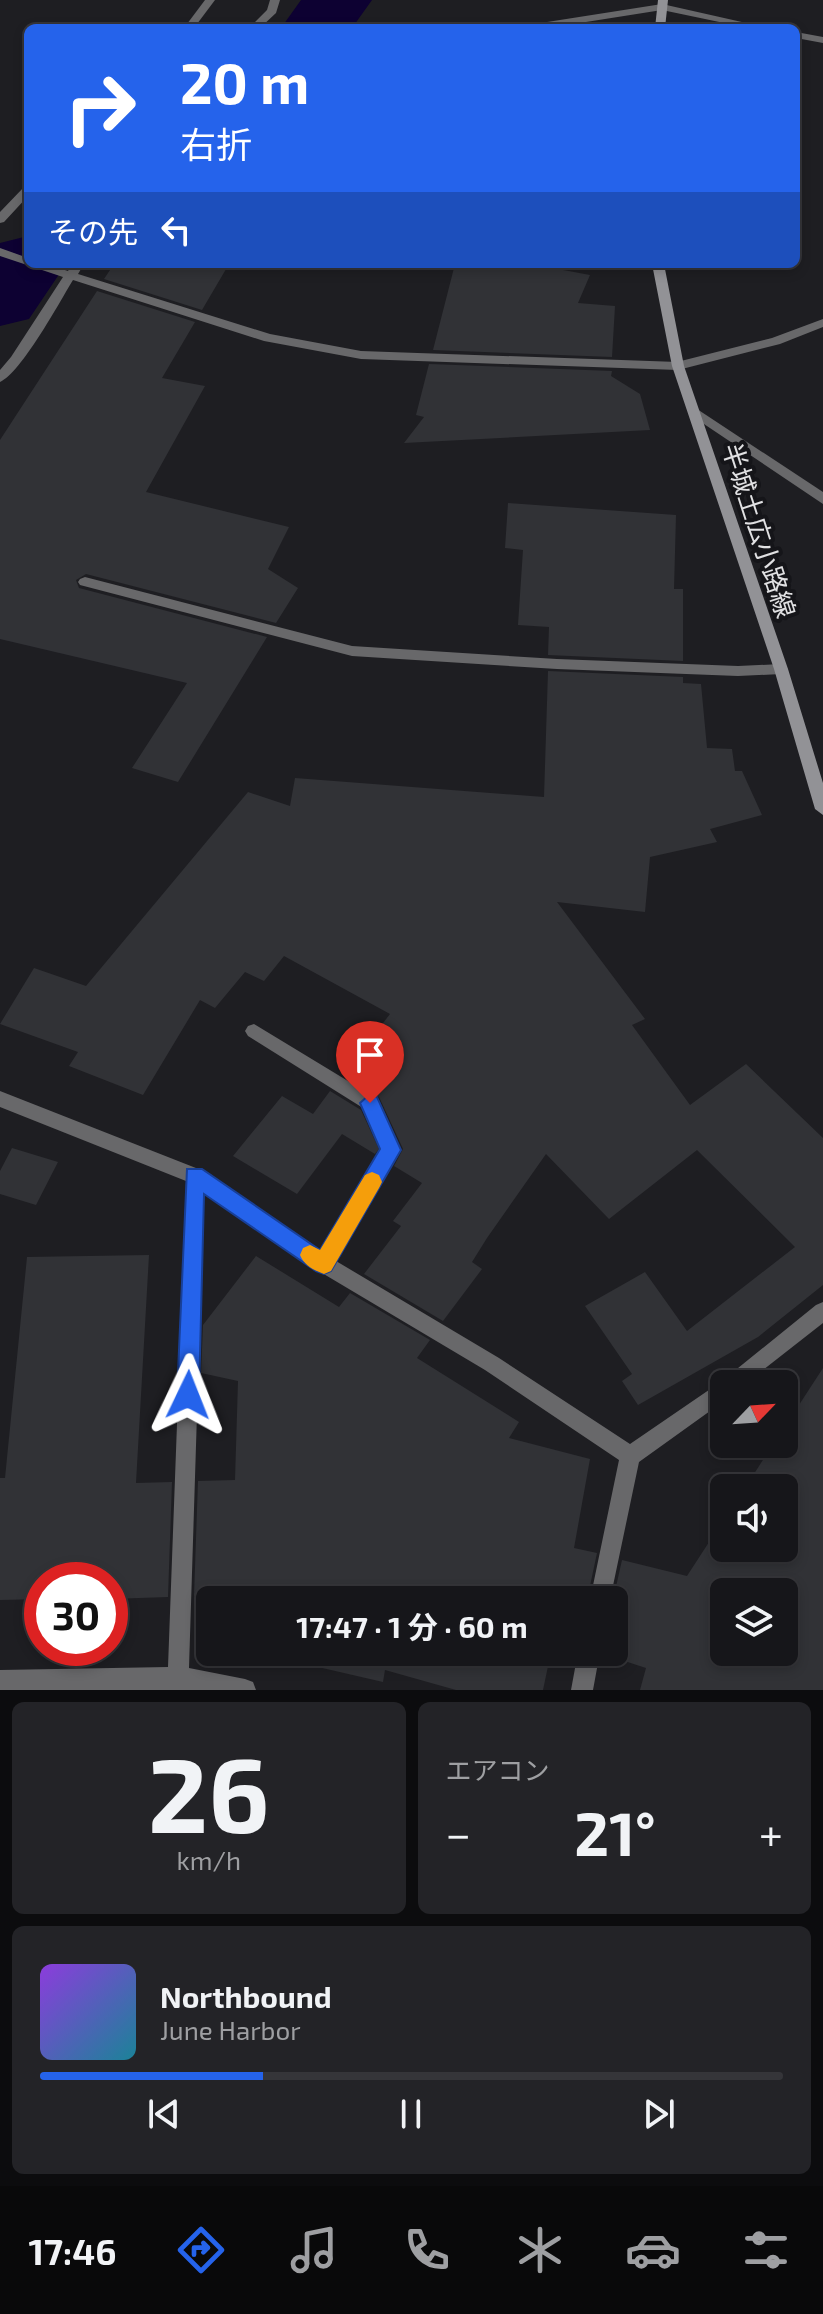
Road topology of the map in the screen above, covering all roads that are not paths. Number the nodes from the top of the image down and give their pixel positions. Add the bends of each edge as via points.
1 (210, 0) edge
2 (275, 0) edge
3 (663, 4) edge
4 (192, 24) edge
5 (258, 24) edge
6 (550, 24) edge
7 (660, 24) edge
8 (746, 24) edge
9 (800, 36) edge
10 (823, 40) edge
11 (24, 193) edge
12 (0, 219) edge
13 (0, 252) edge
14 (24, 261) edge
15 (46, 268) edge
16 (75, 268) edge
17 (659, 268) edge
18 (69, 276) junction
19 (823, 323) edge
20 (678, 366) junction
21 (0, 378) edge
22 (697, 413) junction
23 (823, 499) edge
24 (85, 582) dead end
25 (781, 669) junction
26 (823, 809) edge
27 (254, 1031) dead end
28 (0, 1099) edge
29 (195, 1176) junction
30 (324, 1264) junction
31 (823, 1311) edge
32 (748, 1370) edge
33 (710, 1399) edge
34 (630, 1456) junction
35 (603, 1586) edge
36 (586, 1666) edge
37 (0, 1681) edge
38 (179, 1683) edge
39 (245, 1690) edge
40 (582, 1690) edge

1 - 4 street
2 - 5 street
3 - 6 street
3 - 7 main road
3 - 8 street
9 - 10 street
11 - 12 street
13 - 14 street
15 - 18 street
16 - 18 street
17 - 20 main road, 半城土広小路線
18 - 20 street via 268,338 361,355
18 - 21 street
19 - 20 street
20 - 22 main road, 半城土広小路線
22 - 23 street
22 - 25 main road, 半城土広小路線
24 - 25 street via 352,651 557,664
25 - 26 main road, 半城土広小路線
27 - 30 street via 370,1103 391,1150
28 - 29 street
29 - 30 street
29 - 38 street
30 - 34 street via 492,1364
31 - 32 street
33 - 34 street
34 - 35 street
36 - 40 street
37 - 38 street
38 - 39 street

